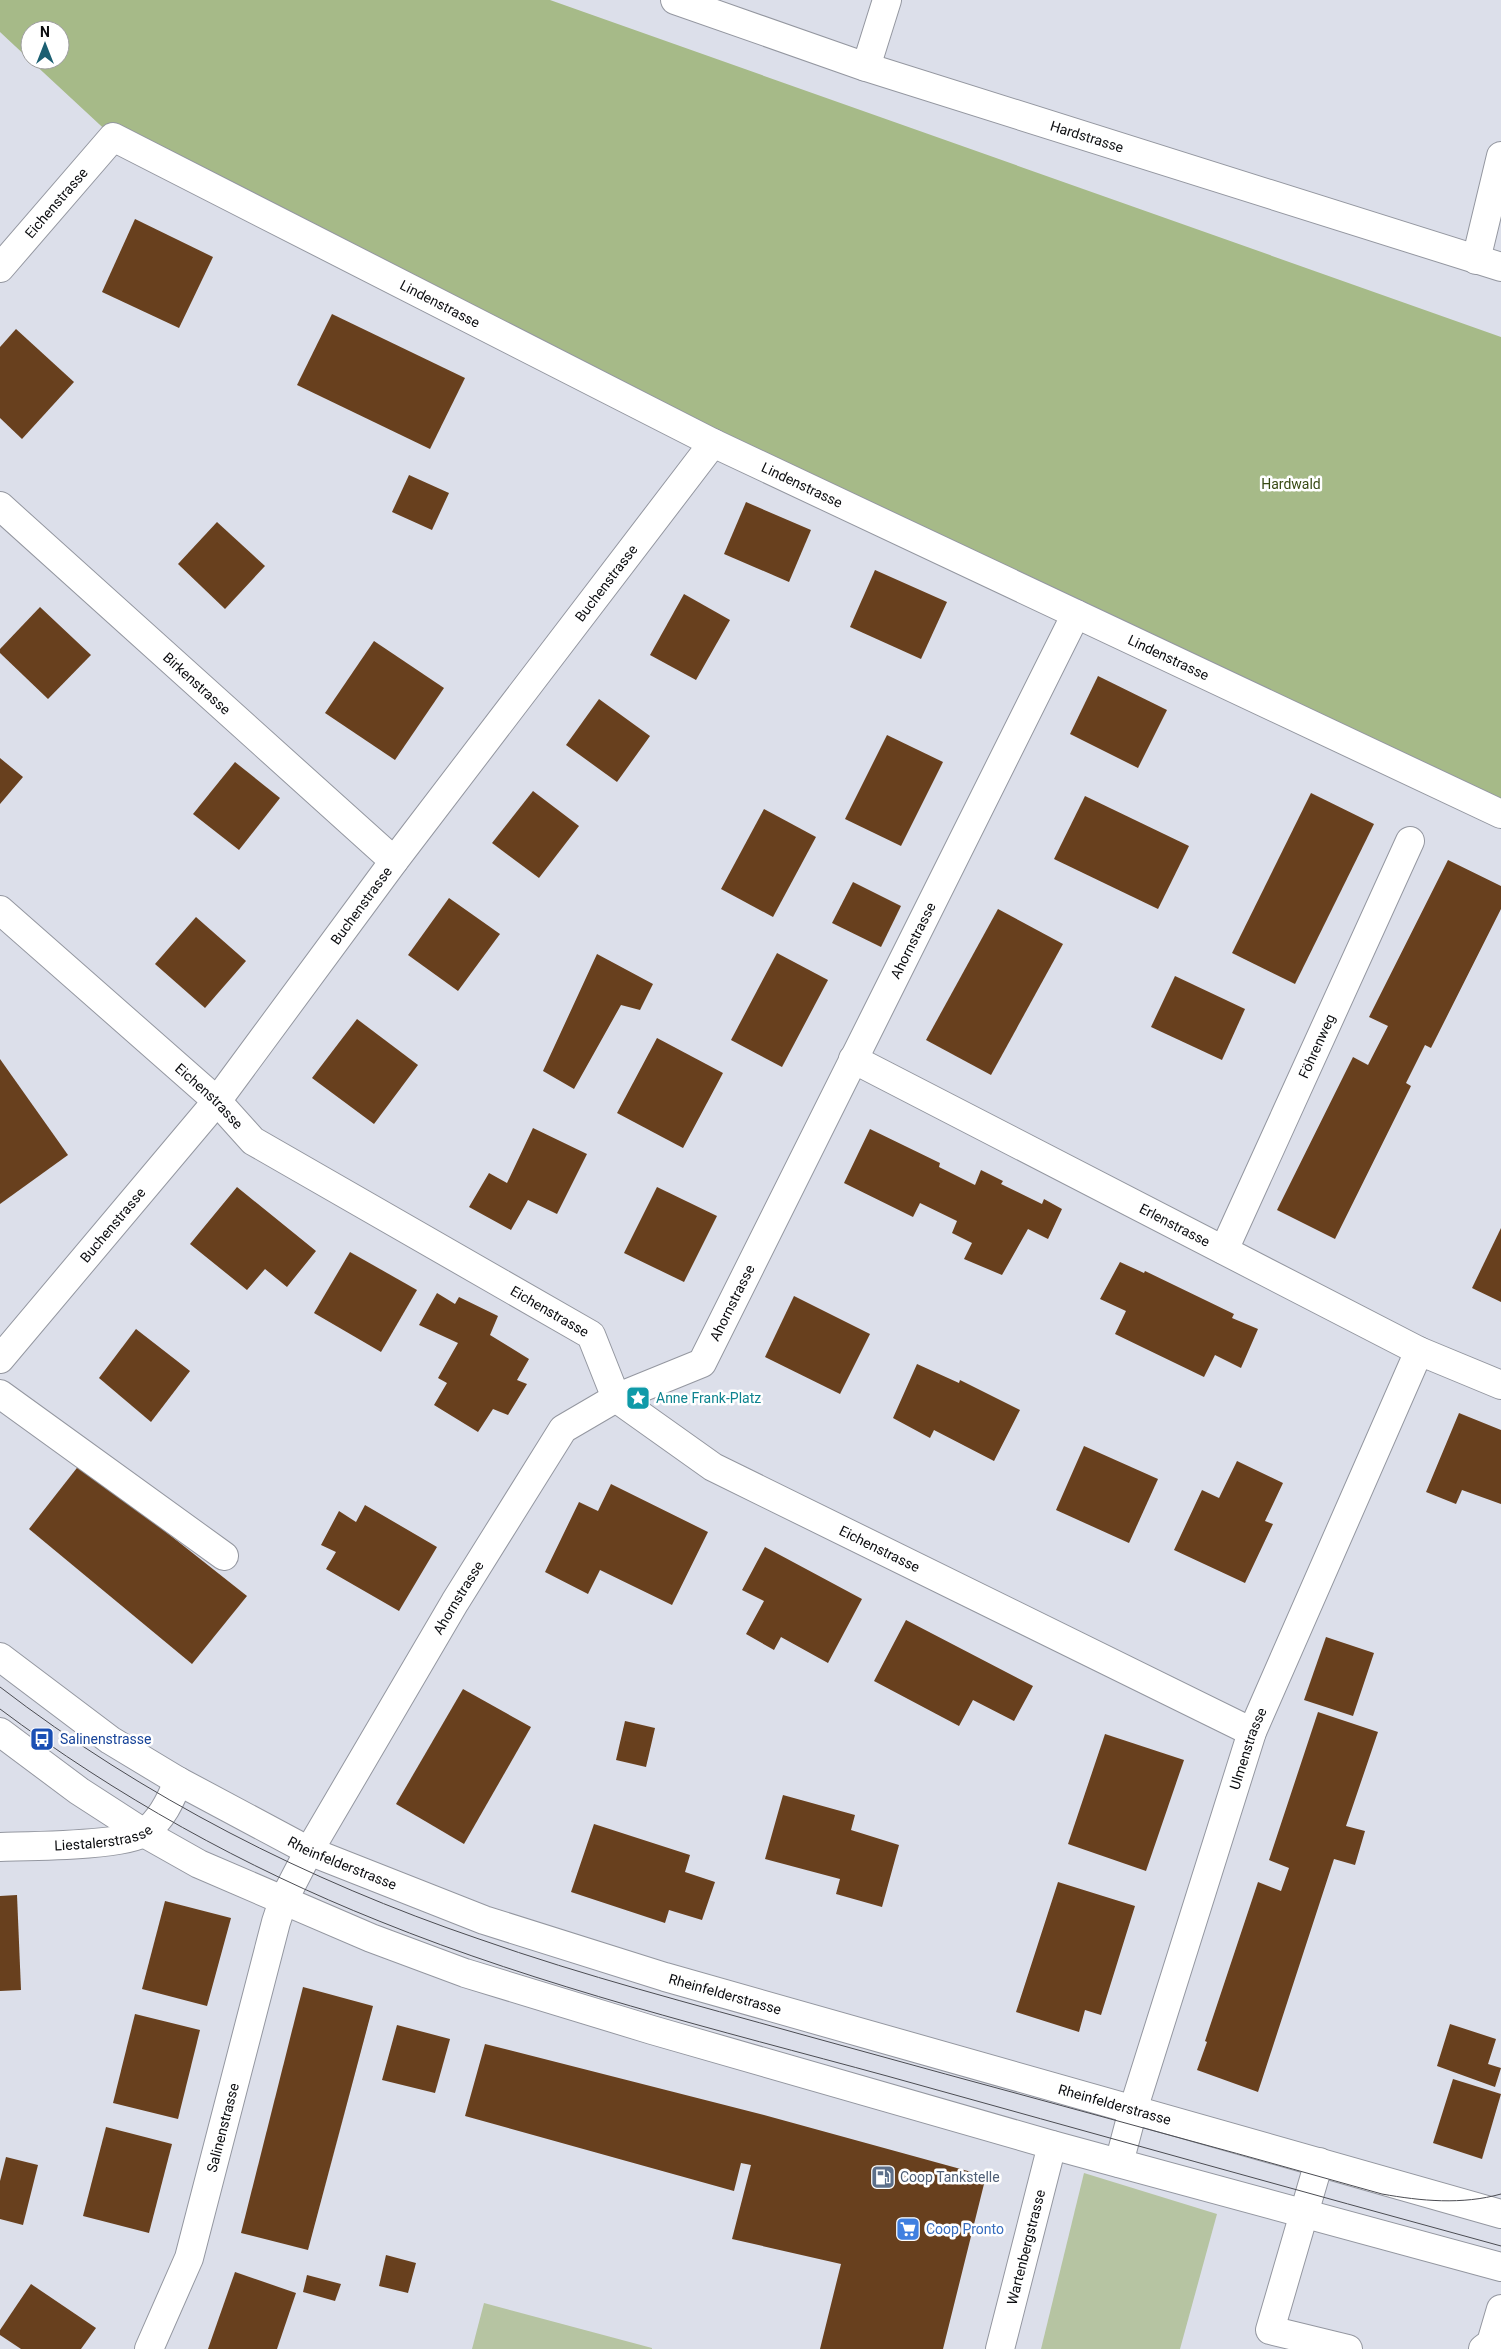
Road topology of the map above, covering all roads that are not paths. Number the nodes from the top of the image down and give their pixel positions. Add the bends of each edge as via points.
1 (676, 0) edge
2 (886, 0) edge
3 (866, 67) junction
4 (113, 137) joint
5 (1501, 156) edge
6 (1488, 264) edge
7 (0, 268) edge
8 (713, 443) junction
9 (0, 506) edge
10 (1076, 614) junction
11 (1501, 814) edge
12 (1410, 841) dead end
13 (394, 861) junction
14 (0, 910) edge
15 (852, 1059) junction
16 (217, 1101) junction
17 (1224, 1250) junction
18 (1419, 1351) junction
19 (0, 1359) edge
20 (1501, 1385) edge
21 (0, 1394) edge
22 (616, 1398) junction
23 (224, 1556) dead end
24 (0, 1657) edge
25 (0, 1732) edge
26 (1252, 1732) junction
27 (178, 1781) junction
28 (144, 1833) junction
29 (0, 1847) edge
30 (309, 1850) junction
31 (283, 1901) junction
32 (1133, 2110) junction
33 (1052, 2145) junction
34 (1319, 2162) junction
35 (1118, 2163) junction
36 (1304, 2213) junction
37 (1501, 2214) edge
38 (1501, 2267) edge
39 (1501, 2309) edge
40 (150, 2349) edge
41 (1000, 2349) edge
42 (1348, 2349) edge
43 (1483, 2349) edge

1 - 3 street, Hardstrasse
2 - 3 street
3 - 6 street, Hardstrasse
4 - 7 street, Eichenstrasse
4 - 8 street, Lindenstrasse
5 - 6 street
8 - 10 street, Lindenstrasse
8 - 13 street, Buchenstrasse
9 - 13 street, Birkenstrasse
10 - 11 street, Lindenstrasse
10 - 15 street, Ahornstrasse
12 - 17 street, Föhrenweg
13 - 16 street, Buchenstrasse
14 - 16 street, Eichenstrasse
15 - 17 street, Erlenstrasse
15 - 22 street, Ahornstrasse via 702,1362
16 - 19 street, Buchenstrasse
16 - 22 street, Eichenstrasse via 253,1141 590,1335
17 - 18 street, Erlenstrasse
18 - 20 street, Erlenstrasse
18 - 26 street, Ulmenstrasse
21 - 23 street
22 - 26 street, Eichenstrasse via 713,1467
22 - 30 street, Ahornstrasse via 563,1429 455,1602
24 - 27 street, Rheinfelderstrasse via 110,1740
25 - 28 street via 79,1791
26 - 32 street, Ulmenstrasse
27 - 28 street, Liestalerstrasse via 171,1801
27 - 30 street, Rheinfelderstrasse
28 - 29 street, Liestalerstrasse via 106,1842
28 - 31 street via 199,1864
30 - 31 street, Ahornstrasse
30 - 32 street, Rheinfelderstrasse via 493,1922 666,1977
31 - 33 street via 465,1973
31 - 40 street, Salinenstrasse via 189,2258
32 - 34 street, Rheinfelderstrasse
32 - 35 street, Ulmenstrasse
33 - 35 street
33 - 41 street, Wartenbergstrasse
34 - 36 street
34 - 37 street, Rheinfelderstrasse
35 - 36 street
36 - 38 street
36 - 42 street via 1270,2330
39 - 43 street via 1491,2343

